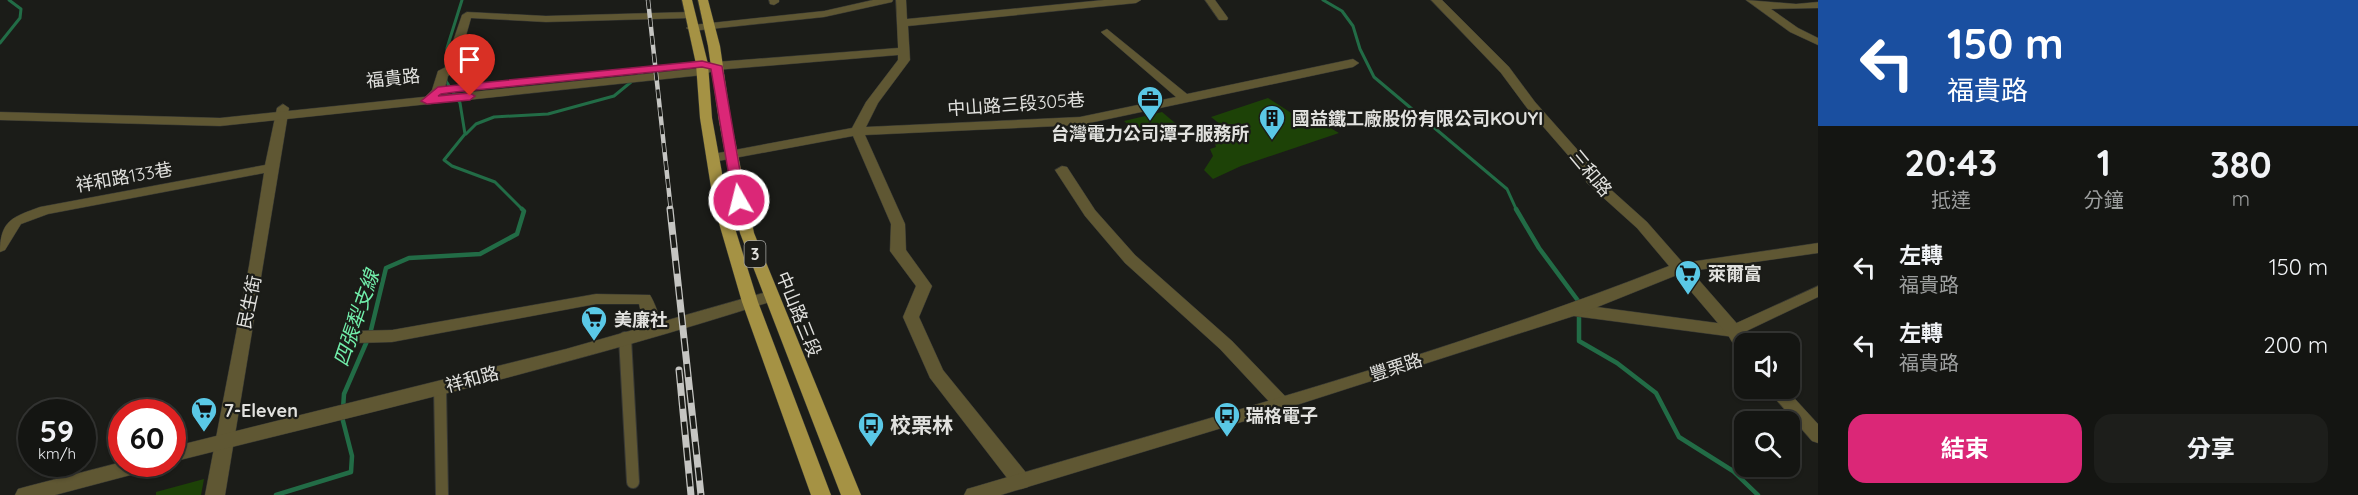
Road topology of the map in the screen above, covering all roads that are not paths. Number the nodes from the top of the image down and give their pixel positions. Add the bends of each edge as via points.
1 (703, 0) edge
2 (888, 0) edge
3 (901, 0) edge
4 (1136, 0) edge
5 (1210, 0) edge
6 (1436, 0) edge
7 (1754, 2) edge
8 (1051, 4) edge
9 (1818, 5) edge
10 (690, 15) edge
11 (1223, 18) dead end
12 (902, 23) junction
13 (710, 26) junction
14 (1107, 32) dead end
15 (1818, 42) edge
16 (903, 51) junction
17 (1353, 63) dead end
18 (707, 67) junction
19 (438, 91) junction
20 (1183, 97) junction
21 (427, 101) junction
22 (0, 108) edge
23 (282, 112) junction
24 (0, 116) edge
25 (857, 131) junction
26 (733, 155) junction
27 (713, 158) junction
28 (270, 168) junction
29 (1062, 170) dead end
30 (0, 247) edge
31 (1818, 249) edge
32 (1680, 268) junction
33 (1818, 291) edge
34 (770, 296) junction
35 (750, 302) junction
36 (1575, 310) junction
37 (652, 330) junction
38 (1734, 331) junction
39 (363, 338) dead end
40 (625, 338) junction
41 (440, 388) junction
42 (1784, 399) edge
43 (1281, 404) junction
44 (1818, 436) edge
45 (222, 442) junction
46 (186, 451) edge
47 (108, 473) edge
48 (1021, 481) junction
49 (633, 482) dead end
50 (26, 495) edge
51 (215, 495) edge
52 (442, 495) edge
53 (821, 495) edge
54 (851, 495) edge
55 (974, 495) edge

1 - 13 main road, 中山路三段 / 3
2 - 13 street via 824,14
3 - 12 street
4 - 8 street
5 - 11 street
6 - 32 street, 三和路 via 1505,70 1593,180 1642,225
7 - 9 street via 1796,7
7 - 15 street
8 - 12 street
10 - 13 street
10 - 18 main road, 中山路三段 / 3
10 - 19 street via 546,19 467,15 455,53 456,66 447,70
12 - 16 street
13 - 18 main road, 中山路三段 / 3
14 - 20 street
16 - 18 street
16 - 25 street via 904,60
17 - 20 street, 中山路三段305巷
18 - 19 street, 福貴路
18 - 21 street, 福貴路 via 627,80
18 - 26 main road, 中山路三段 / 3
18 - 27 main road, 中山路三段 / 3 via 706,118
19 - 21 street
19 - 23 street, 福貴路
20 - 25 street, 中山路三段305巷 via 1080,121
21 - 23 street, 福貴路
22 - 23 street, 福貴路
23 - 24 street, 福貴路 via 220,122
23 - 28 street, 民生街
25 - 26 street, 中山路三段305巷
25 - 48 street via 898,224 898,251 924,286 911,317 936,373
26 - 27 street, 中山路三段305巷
26 - 34 main road, 中山路三段 / 3 via 747,233
27 - 35 main road, 中山路三段 / 3 via 722,206
28 - 30 street, 祥和路133巷 via 45,210 16,221
28 - 45 street, 民生街 via 259,251
29 - 43 street via 1090,213 1130,259 1226,345
31 - 32 street, 豐栗路
32 - 36 street, 豐栗路
32 - 38 street, 三和路
33 - 38 street
34 - 35 street, 祥和路
34 - 54 main road, 中山路三段 / 3
35 - 37 street, 祥和路
35 - 53 main road, 中山路三段 / 3
36 - 38 street
36 - 43 street, 豐栗路
37 - 39 street via 644,299 618,298
37 - 40 street, 祥和路
40 - 41 street, 祥和路
40 - 49 street
41 - 45 street, 祥和路
41 - 52 street
42 - 44 street
43 - 48 street, 豐栗路
45 - 46 street, 祥和路
45 - 51 street, 民生街
47 - 50 street
48 - 55 street, 豐栗路

